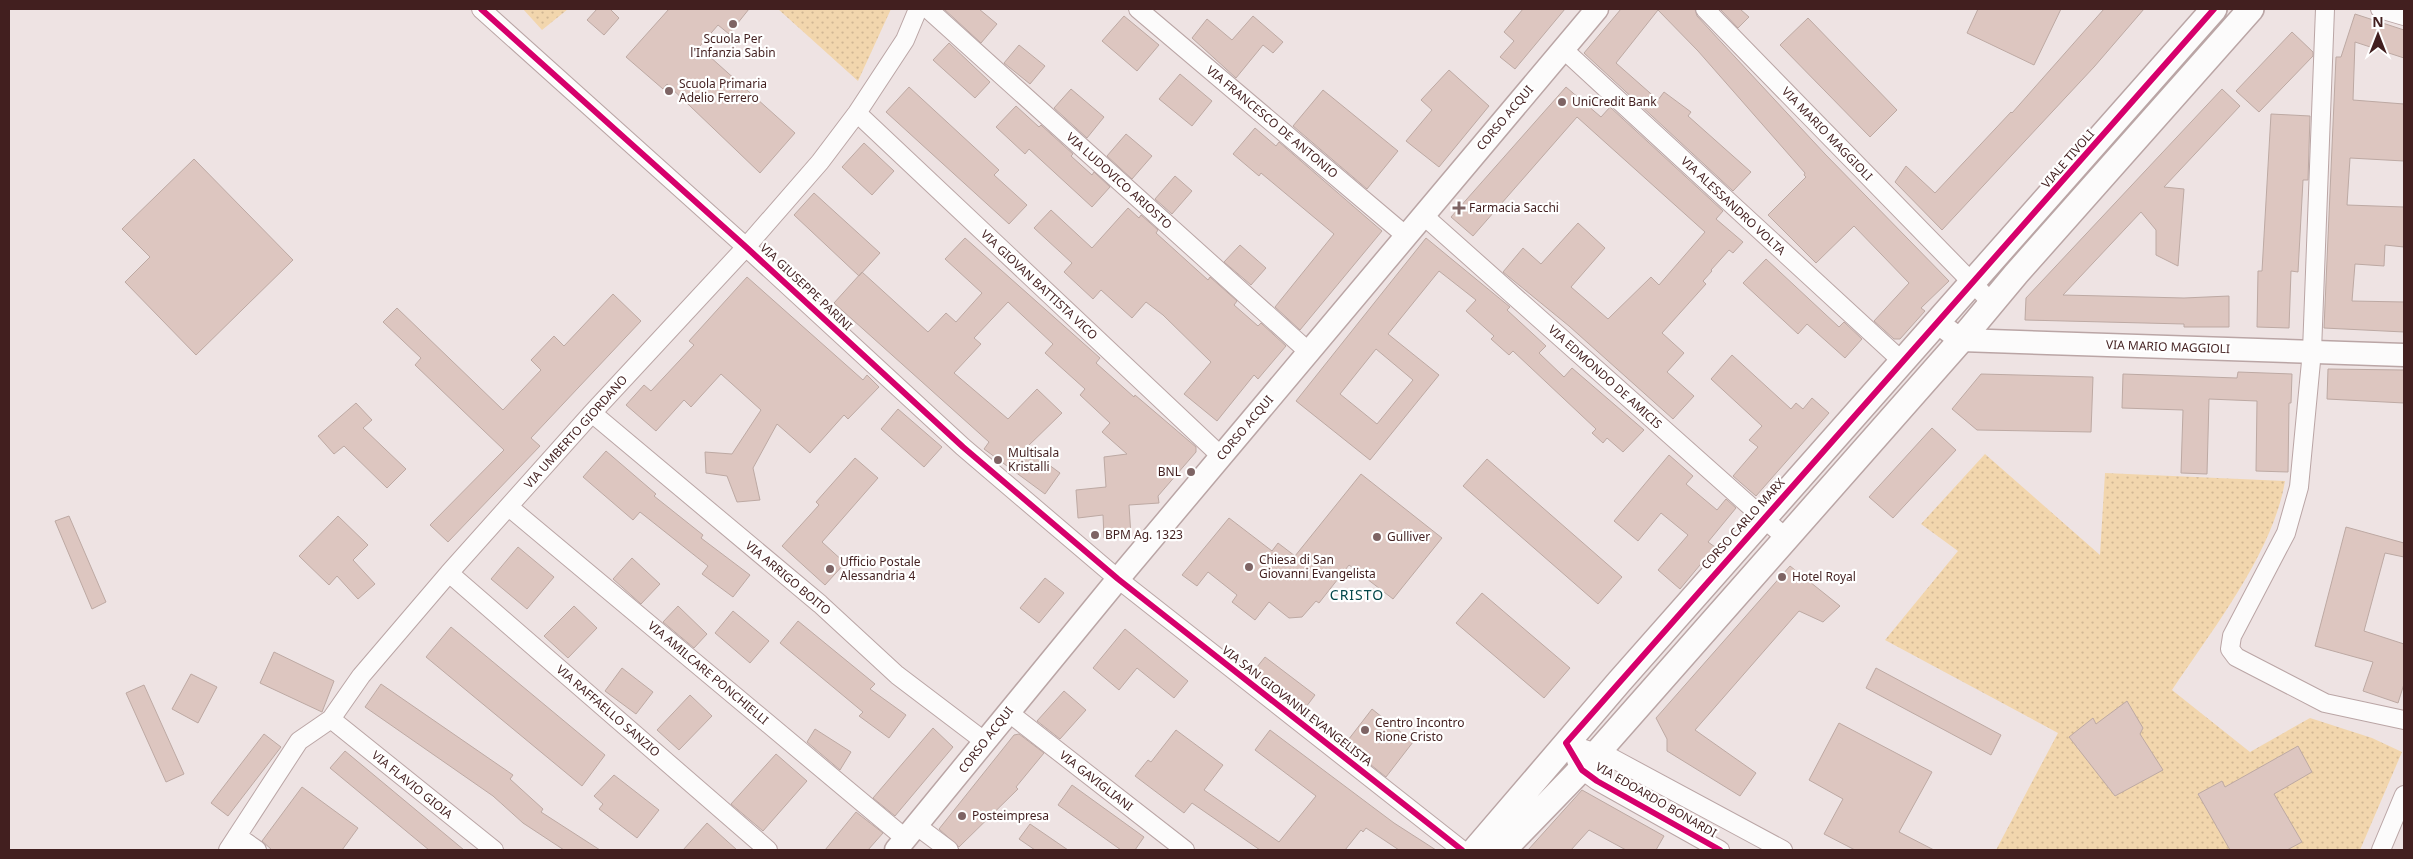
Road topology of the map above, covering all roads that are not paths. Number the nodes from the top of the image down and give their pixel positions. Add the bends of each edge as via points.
1 (481, 9) edge
2 (918, 9) edge
3 (928, 9) edge
4 (1138, 9) edge
5 (1597, 9) edge
6 (1705, 9) edge
7 (2214, 9) edge
8 (2252, 9) edge
9 (2325, 9) edge
10 (2380, 9) edge
11 (2404, 16) edge
12 (1563, 50) junction
13 (857, 113) junction
14 (1422, 215) junction
15 (1405, 235) junction
16 (746, 247) junction
17 (1973, 283) junction
18 (1992, 303) junction
19 (1938, 323) junction
20 (1961, 340) junction
21 (2312, 352) junction
22 (1310, 353) junction
23 (2404, 355) edge
24 (1903, 362) junction
25 (592, 413) junction
26 (1221, 456) junction
27 (509, 507) junction
28 (1763, 518) junction
29 (1787, 539) junction
30 (449, 572) junction
31 (1118, 579) junction
32 (1008, 712) junction
33 (331, 719) junction
34 (2396, 719) edge
35 (2404, 731) edge
36 (984, 741) junction
37 (1566, 742) junction
38 (1589, 761) junction
39 (2403, 800) edge
40 (906, 838) edge
41 (232, 843) edge
42 (257, 850) edge
43 (494, 850) edge
44 (768, 850) edge
45 (949, 850) edge
46 (1185, 850) edge
47 (1462, 850) edge
48 (1475, 850) edge
49 (1503, 850) edge
50 (1720, 850) edge
51 (1783, 850) edge
52 (2381, 850) edge

1 - 16 street, VIA GIUSEPPE PARINI
2 - 13 street, VIA UMBERTO GIORDANO via 905,40
3 - 22 street, VIA LUDOVICO ARIOSTO
4 - 15 street, VIA FRANCESCO DE ANTONIO
5 - 12 street, CORSO ACQUI
6 - 17 street, VIA MARIO MAGGIOLI
7 - 17 main road, VIALE TIVOLI
8 - 18 main road
9 - 21 street
10 - 11 street
12 - 14 street, CORSO ACQUI
12 - 24 street, VIA ALESSANDRO VOLTA
13 - 16 street, VIA UMBERTO GIORDANO via 820,162
13 - 26 street, VIA GIOVAN BATTISTA VICO
14 - 15 street, CORSO ACQUI
14 - 28 street, VIA EDMONDO DE AMICIS
15 - 22 street, CORSO ACQUI
16 - 25 street, VIA UMBERTO GIORDANO
16 - 31 street, VIA GIUSEPPE PARINI via 963,448
17 - 18 street, VIA MARIO MAGGIOLI
17 - 19 main road, VIALE TIVOLI
18 - 20 main road
19 - 20 street
19 - 24 main road, CORSO CARLO MARX
20 - 21 street, VIA MARIO MAGGIOLI
20 - 29 main road
21 - 23 street, VIA MARIO MAGGIOLI
21 - 34 street via 2295,506 2286,533 2232,636 2230,649 2236,657 2325,703
22 - 26 street, CORSO ACQUI
24 - 28 main road, CORSO CARLO MARX
25 - 27 street, VIA UMBERTO GIORDANO
25 - 36 street, VIA ARRIGO BOITO via 820,604 897,675
26 - 31 street, CORSO ACQUI
27 - 30 street, VIA UMBERTO GIORDANO
27 - 40 street, VIA AMILCARE PONCHIELLI
28 - 29 street, VIA EDMONDO DE AMICIS
28 - 37 main road, CORSO CARLO MARX
29 - 38 main road
30 - 33 street, VIA UMBERTO GIORDANO via 361,676
30 - 44 street, VIA RAFFAELLO SANZIO
31 - 32 street, CORSO ACQUI
31 - 47 street, VIA SAN GIOVANNI EVANGELISTA
32 - 36 street, CORSO ACQUI
32 - 46 street, VIA GAVIGLIANI
33 - 41 street, VIA UMBERTO GIORDANO via 299,741
33 - 43 street, VIA FLAVIO GIOIA
34 - 35 street
36 - 40 street, CORSO ACQUI
37 - 38 street, VIA EDOARDO BONARDI
37 - 48 main road, CORSO CARLO MARX
38 - 49 main road
38 - 50 street, VIA EDOARDO BONARDI via 1597,781
38 - 51 street, VIA EDOARDO BONARDI via 1622,763
39 - 52 street
40 - 45 street, VIA AMILCARE PONCHIELLI
41 - 42 street

